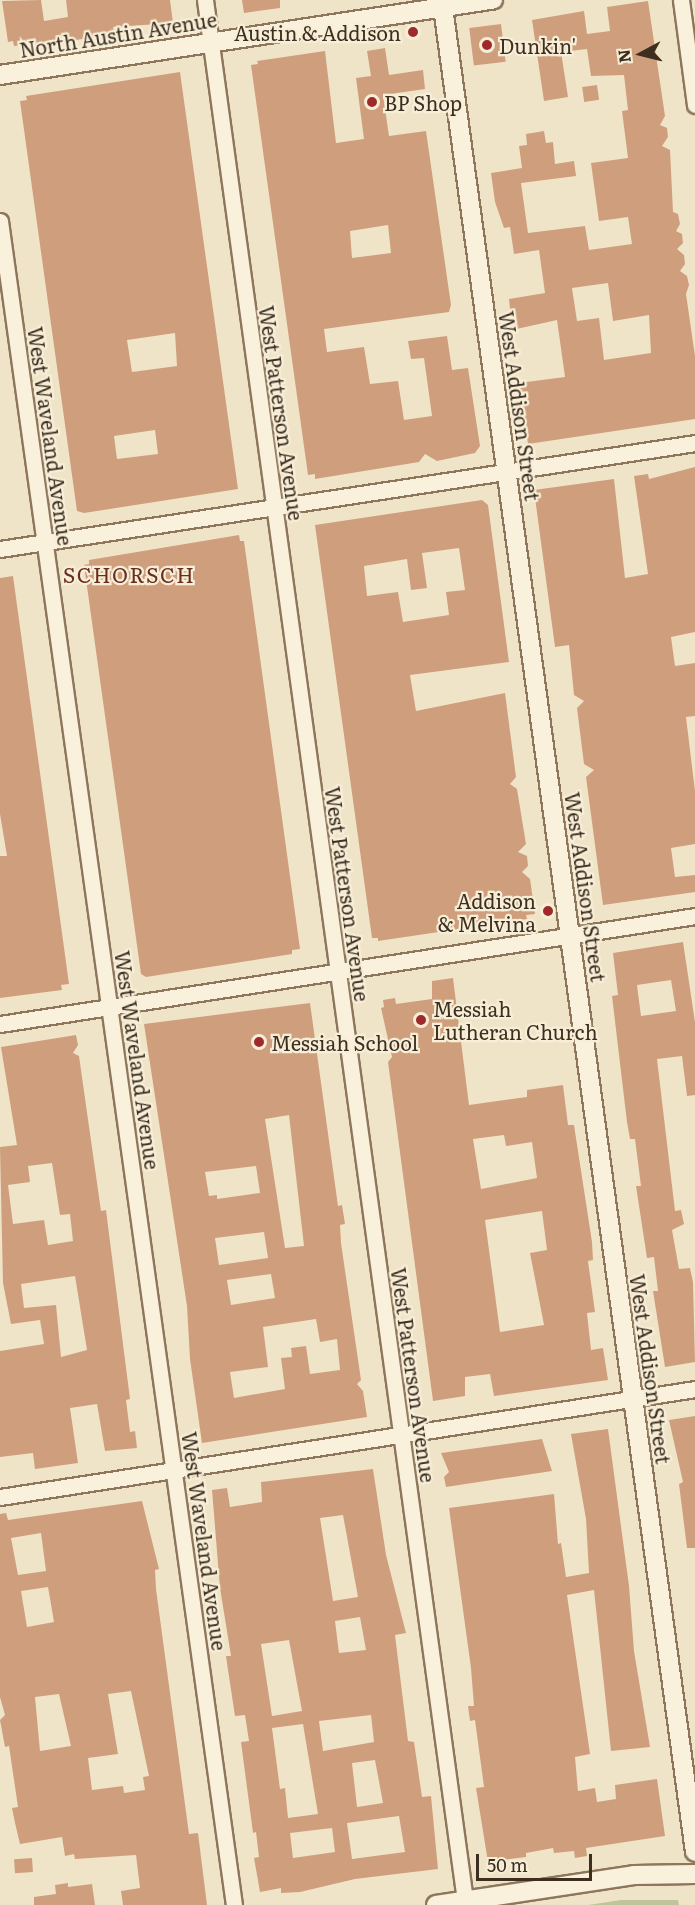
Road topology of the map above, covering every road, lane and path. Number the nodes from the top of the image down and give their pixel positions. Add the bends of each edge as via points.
1 (205, 0) edge
2 (493, 0) edge
3 (681, 0) edge
4 (443, 4) edge
5 (211, 43) junction
6 (0, 75) edge
7 (695, 105) edge
8 (0, 221) edge
9 (695, 443) edge
10 (506, 472) junction
11 (273, 507) junction
12 (45, 542) junction
13 (0, 549) edge
14 (695, 916) edge
15 (569, 936) junction
16 (337, 972) junction
17 (109, 1007) junction
18 (0, 1024) edge
19 (695, 1389) edge
20 (633, 1399) junction
21 (401, 1435) junction
22 (173, 1470) junction
23 (0, 1497) edge
24 (695, 1852) edge
25 (695, 1874) edge
26 (465, 1901) junction
27 (234, 1905) edge
28 (436, 1905) edge

1 - 5 street, West Patterson Avenue
2 - 4 street, North Austin Avenue
3 - 7 street
4 - 5 street, North Austin Avenue
4 - 10 street, West Addison Street
5 - 6 street, North Austin Avenue
5 - 11 street, West Patterson Avenue
8 - 12 street, West Waveland Avenue
9 - 10 street
10 - 11 street
10 - 15 street, West Addison Street
11 - 12 street
11 - 16 street, West Patterson Avenue
12 - 13 street
12 - 17 street, West Waveland Avenue
14 - 15 street
15 - 16 street
15 - 20 street, West Addison Street
16 - 17 street
16 - 21 street, West Patterson Avenue
17 - 18 street
17 - 22 street, West Waveland Avenue
19 - 20 street
20 - 21 street
20 - 24 street, West Addison Street
21 - 22 street
21 - 26 street, West Patterson Avenue
22 - 23 street
22 - 27 street, West Waveland Avenue
25 - 26 street via 634,1875
26 - 28 street

